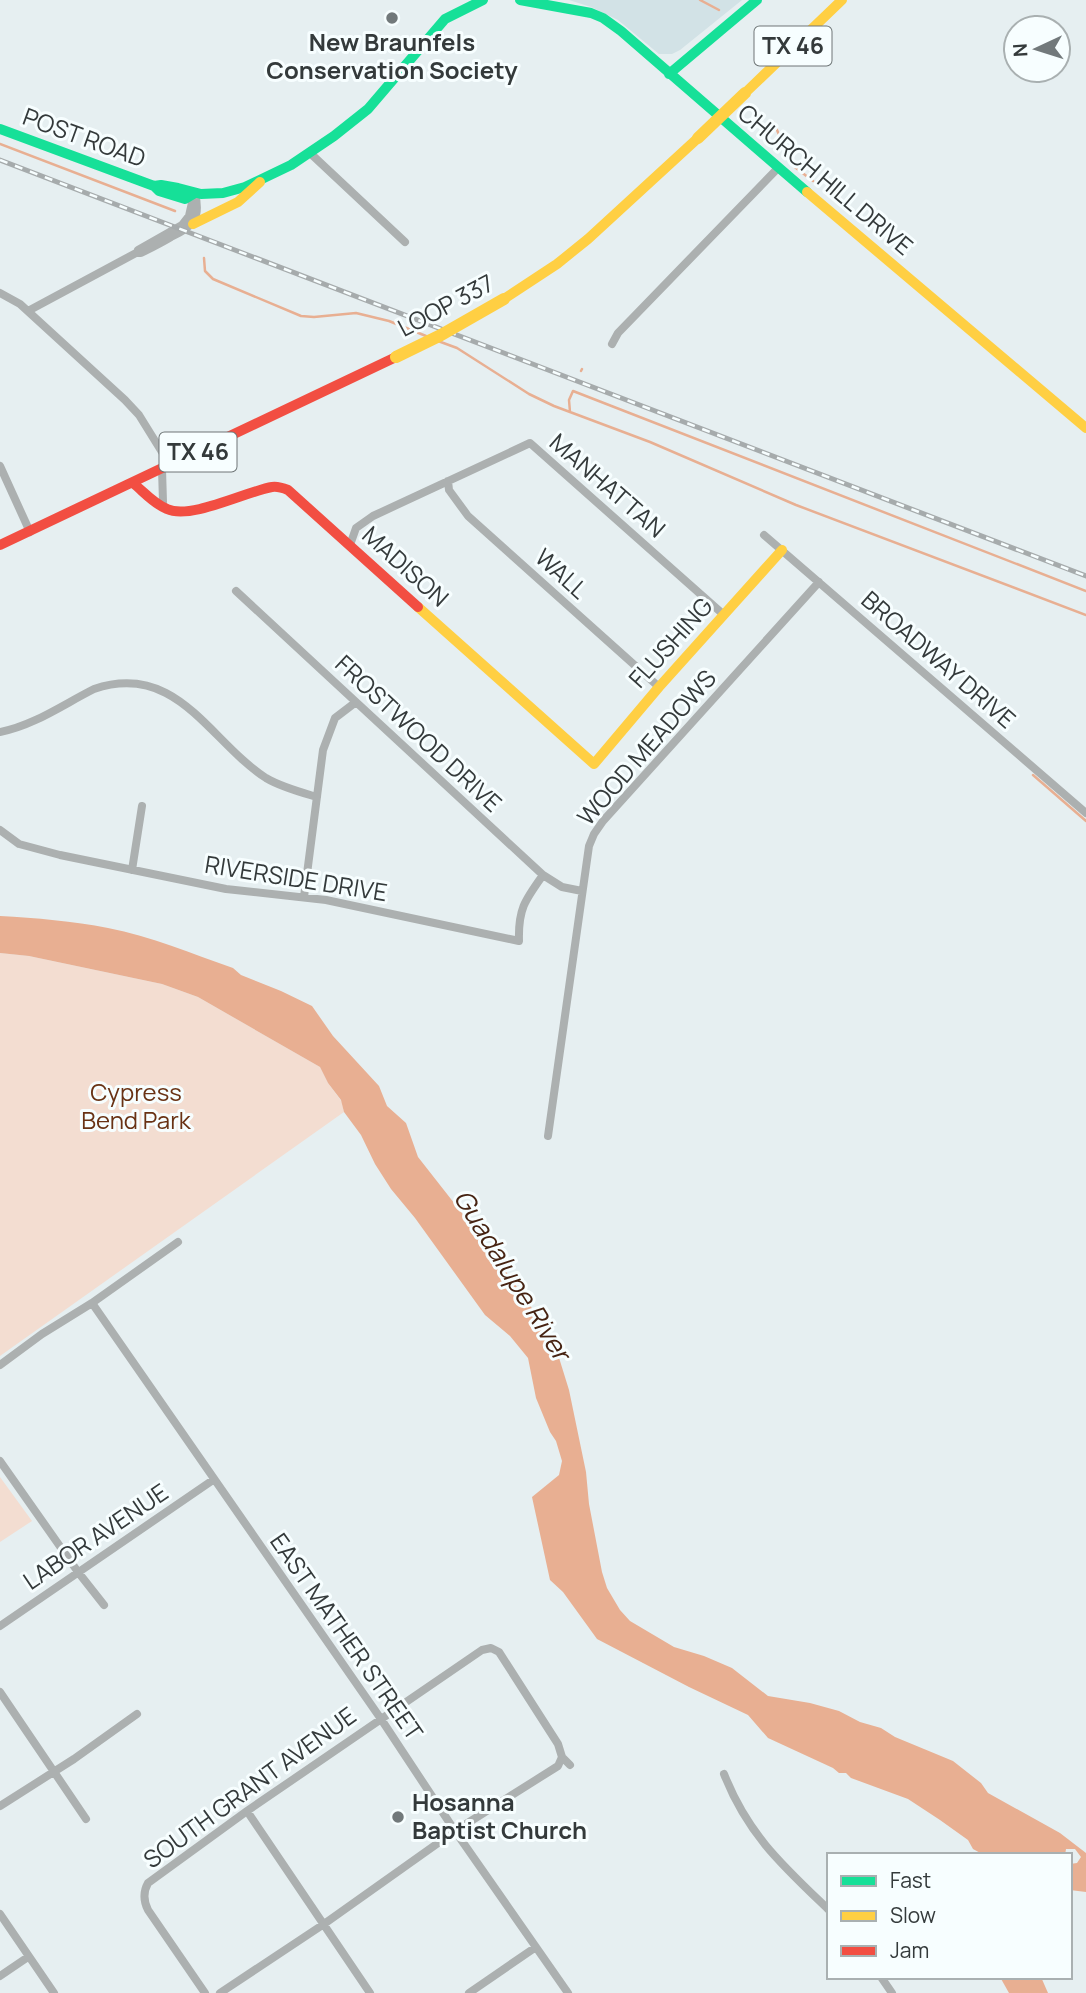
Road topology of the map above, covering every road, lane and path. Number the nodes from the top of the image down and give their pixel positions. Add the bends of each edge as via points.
1 (483, 0) edge
2 (520, 0) edge
3 (757, 0) edge
4 (842, 0) edge
5 (669, 74) junction
6 (0, 129) edge
7 (310, 153) junction
8 (778, 168) junction
9 (260, 182) junction
10 (195, 193) junction
11 (192, 224) junction
12 (405, 242) dead end
13 (136, 253) junction
14 (0, 293) edge
15 (28, 311) junction
16 (612, 344) dead end
17 (1086, 428) edge
18 (0, 466) edge
19 (166, 467) junction
20 (448, 481) junction
21 (133, 483) junction
22 (161, 505) junction
23 (30, 532) junction
24 (764, 535) dead end
25 (0, 545) edge
26 (350, 545) junction
27 (782, 550) junction
28 (819, 582) junction
29 (236, 591) dead end
30 (724, 615) junction
31 (659, 687) junction
32 (356, 702) junction
33 (0, 732) edge
34 (594, 764) joint
35 (317, 797) junction
36 (142, 806) dead end
37 (1086, 813) edge
38 (0, 830) edge
39 (132, 870) junction
40 (543, 875) junction
41 (582, 891) junction
42 (304, 897) junction
43 (548, 1136) dead end
44 (178, 1242) dead end
45 (92, 1303) junction
46 (0, 1365) edge
47 (0, 1461) edge
48 (214, 1480) junction
49 (78, 1572) junction
50 (104, 1605) dead end
51 (0, 1626) edge
52 (0, 1692) edge
53 (136, 1714) dead end
54 (381, 1719) junction
55 (562, 1757) junction
56 (570, 1765) dead end
57 (54, 1772) junction
58 (724, 1774) dead end
59 (0, 1806) edge
60 (247, 1811) junction
61 (86, 1819) dead end
62 (455, 1832) junction
63 (827, 1908) edge
64 (0, 1914) edge
65 (324, 1924) junction
66 (536, 1947) junction
67 (28, 1957) junction
68 (0, 1976) edge
69 (54, 1993) edge
70 (205, 1993) edge
71 (220, 1993) edge
72 (370, 1993) edge
73 (469, 1993) edge
74 (568, 1993) edge

1 - 7 street via 445,19 368,108
2 - 5 street, CHURCH HILL DRIVE via 603,18
3 - 5 street
4 - 19 street, LOOP 337 / TX 46, bridge via 557,264 441,335
5 - 8 street, CHURCH HILL DRIVE
6 - 10 street, POST ROAD via 154,186
7 - 9 street
7 - 12 street
8 - 16 street
8 - 17 street, CHURCH HILL DRIVE
9 - 10 street via 214,194
9 - 11 street via 253,192
10 - 11 street
10 - 13 street via 182,225
11 - 13 street
13 - 15 street
14 - 15 street
15 - 19 street via 139,415
18 - 23 street
19 - 21 street, LOOP 337 / TX 46
19 - 22 street
20 - 26 street, MANHATTAN via 362,522
20 - 30 street, MANHATTAN via 530,443
20 - 31 street, WALL via 449,490 468,516
21 - 22 street
21 - 23 street, LOOP 337 / TX 46
22 - 26 street, MADISON via 184,511 279,486
23 - 25 street, LOOP 337 / TX 46
24 - 27 street, BROADWAY DRIVE
26 - 34 street, MADISON
27 - 28 street, BROADWAY DRIVE
27 - 30 street, FLUSHING
28 - 37 street, BROADWAY DRIVE
28 - 41 street, WOOD MEADOWS via 598,827 589,846
29 - 32 street, FROSTWOOD DRIVE
30 - 31 street, FLUSHING
31 - 34 street, FLUSHING
32 - 35 street via 335,718 330,729
32 - 40 street, FROSTWOOD DRIVE
33 - 35 street via 16,729 105,685 153,687 199,715 267,778
35 - 42 street
36 - 39 street
38 - 39 street, RIVERSIDE DRIVE via 32,849
39 - 42 street, RIVERSIDE DRIVE via 226,889
40 - 41 street, FROSTWOOD DRIVE via 562,887
40 - 42 street, RIVERSIDE DRIVE via 524,901 519,941
41 - 43 street, WOOD MEADOWS
44 - 45 street
45 - 46 street
45 - 48 street, EAST MATHER STREET
47 - 49 street
48 - 49 street, LABOR AVENUE
48 - 54 street, EAST MATHER STREET
49 - 50 street
49 - 51 street, LABOR AVENUE
52 - 57 street
53 - 57 street
54 - 55 street, SOUTH GRANT AVENUE via 491,1648 499,1653 551,1732
54 - 60 street, SOUTH GRANT AVENUE
54 - 62 street, EAST MATHER STREET
55 - 56 street
55 - 62 street via 558,1766
57 - 59 street
57 - 61 street
58 - 63 street via 757,1836
60 - 65 street
60 - 70 street, SOUTH GRANT AVENUE via 145,1889 148,1910
62 - 65 street
62 - 66 street, EAST MATHER STREET
64 - 67 street
65 - 71 street
65 - 72 street
66 - 73 street
66 - 74 street, EAST MATHER STREET
67 - 68 street
67 - 69 street

